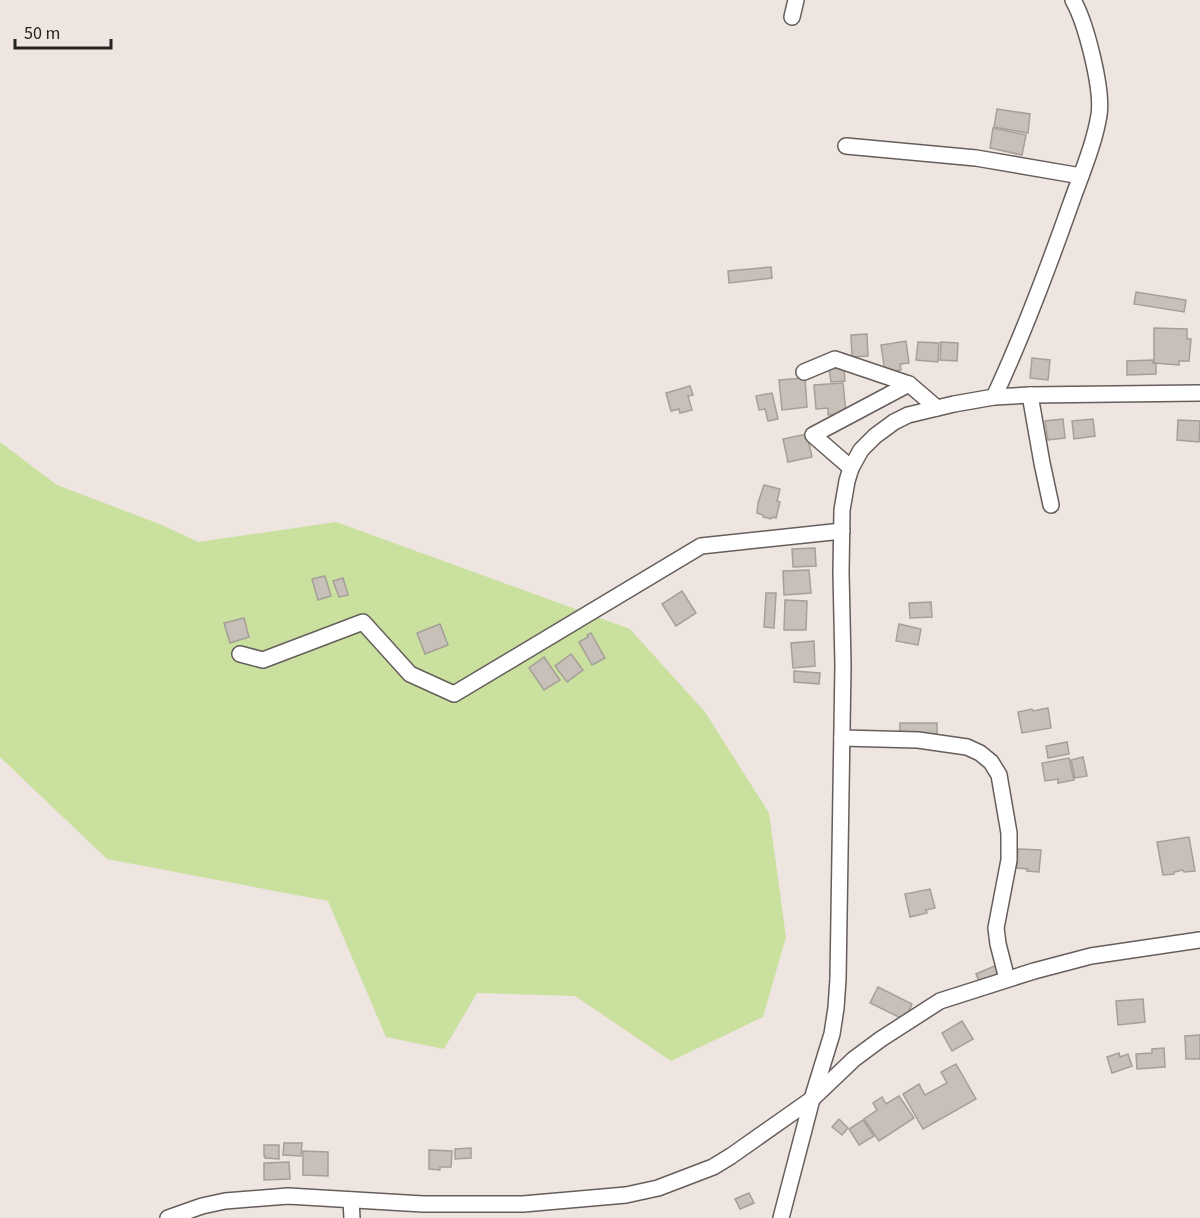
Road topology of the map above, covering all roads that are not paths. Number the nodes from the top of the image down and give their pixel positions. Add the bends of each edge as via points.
1 (796, 0) edge
2 (1080, 2) edge
3 (792, 16) dead end
4 (846, 146) dead end
5 (1081, 176) junction
6 (804, 372) dead end
7 (909, 384) junction
8 (1200, 393) edge
9 (1030, 396) junction
10 (994, 398) junction
11 (937, 408) junction
12 (851, 468) junction
13 (1051, 505) dead end
14 (842, 531) junction
15 (240, 654) dead end
16 (842, 738) junction
17 (1200, 940) edge
18 (1008, 979) junction
19 (812, 1099) junction
20 (351, 1200) junction
21 (168, 1218) edge
22 (352, 1218) edge
23 (781, 1218) edge

1 - 3 street
2 - 5 street via 1097,78 1099,113
4 - 5 street via 976,158
5 - 10 street via 1039,294
6 - 7 street via 835,359
7 - 11 street
7 - 12 street via 813,435
8 - 9 street
9 - 10 street
9 - 13 street
10 - 11 street
11 - 12 street via 894,422 861,450
12 - 14 street
14 - 15 street via 701,546 454,694 410,674 363,622 263,660
14 - 16 street
16 - 18 street via 918,740 967,747 991,762 999,775 1009,833 1009,860 996,928
16 - 19 street via 836,1008
17 - 18 street via 1091,956
18 - 19 street via 940,1001 854,1059
19 - 20 street via 713,1167 658,1188 626,1195 523,1204
19 - 23 street
20 - 21 street via 288,1196 225,1201
20 - 22 street

